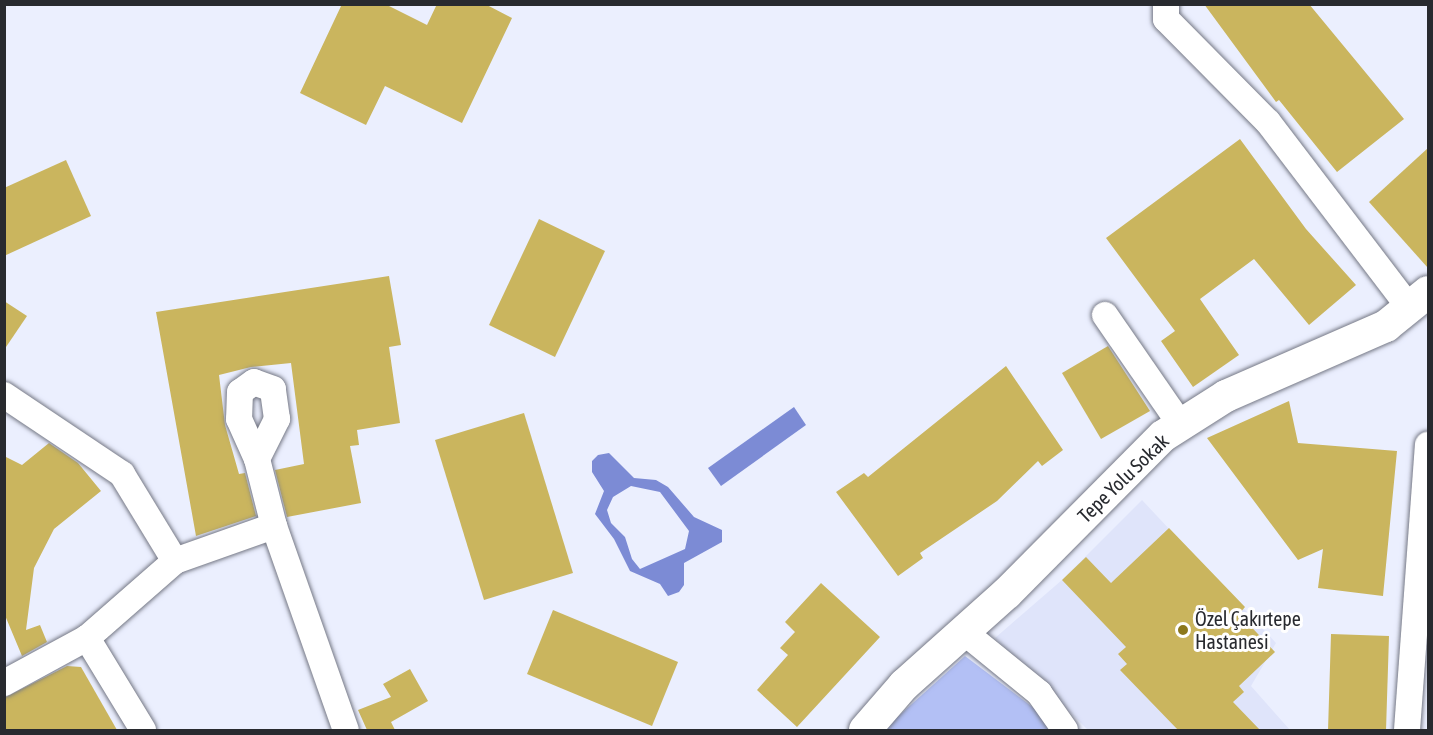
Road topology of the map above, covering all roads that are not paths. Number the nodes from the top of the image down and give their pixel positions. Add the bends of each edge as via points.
1 (1166, 4) edge
2 (1419, 300) edge
3 (1105, 315) dead end
4 (4, 395) edge
5 (1181, 425) junction
6 (1428, 445) edge
7 (257, 459) dead end
8 (274, 525) junction
9 (1425, 527) edge
10 (175, 561) junction
11 (963, 632) junction
12 (87, 638) junction
13 (4, 683) edge
14 (143, 730) edge
15 (346, 730) edge
16 (865, 730) edge
17 (1065, 730) edge
18 (1407, 730) edge

1 - 2 street via 1166,19 1268,122
2 - 5 street, Tepe Yolu Sokak via 1386,326 1227,396
3 - 5 street
4 - 10 street via 122,474
5 - 11 street, Tepe Yolu Sokak via 1163,436
6 - 9 street
7 - 8 street
8 - 10 street
8 - 15 street
9 - 18 street
10 - 12 street
11 - 16 street, Tepe Yolu Sokak via 904,685
11 - 17 street via 1039,693
12 - 13 street
12 - 14 street

